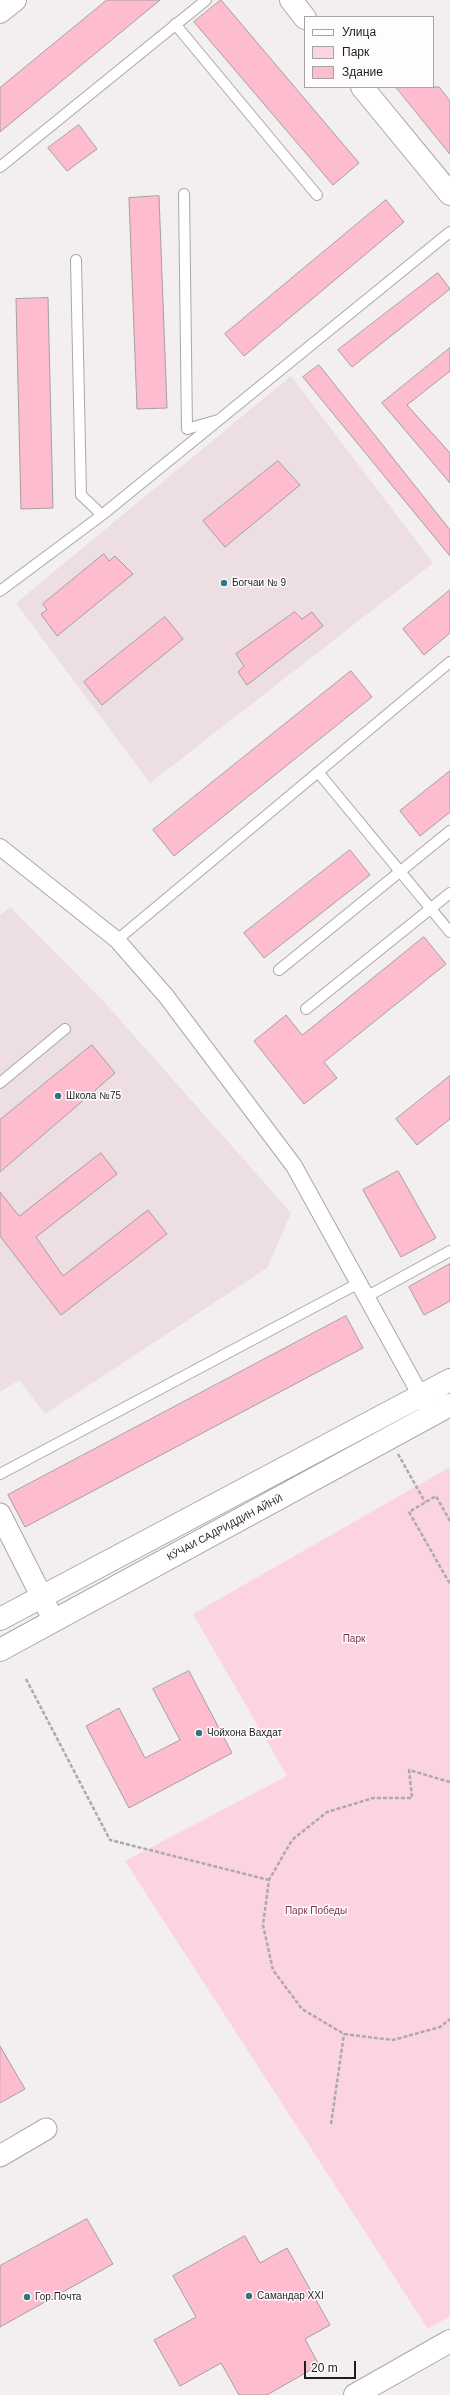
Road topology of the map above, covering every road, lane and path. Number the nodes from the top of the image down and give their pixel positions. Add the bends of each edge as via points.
1 (15, 0) edge
2 (206, 0) edge
3 (290, 0) edge
4 (0, 12) edge
5 (304, 17) edge
6 (176, 24) junction
7 (363, 88) edge
8 (0, 167) edge
9 (184, 194) dead end
10 (450, 194) edge
11 (317, 195) dead end
12 (450, 232) edge
13 (76, 260) dead end
14 (222, 419) junction
15 (102, 515) junction
16 (0, 591) edge
17 (450, 662) edge
18 (318, 772) junction
19 (450, 831) edge
20 (0, 847) edge
21 (400, 872) junction
22 (450, 893) edge
23 (431, 909) junction
24 (450, 932) edge
25 (117, 940) junction
26 (279, 970) dead end
27 (306, 1009) dead end
28 (64, 1028) dead end
29 (0, 1082) edge
30 (450, 1251) edge
31 (358, 1283) junction
32 (366, 1297) junction
33 (450, 1380) edge
34 (421, 1396) junction
35 (441, 1410) edge
36 (390, 1439) junction
37 (0, 1474) edge
38 (425, 1502) junction
39 (450, 1521) edge
40 (2, 1524) edge
41 (450, 1584) edge
42 (40, 1597) junction
43 (0, 1619) edge
44 (54, 1621) junction
45 (0, 1650) edge
46 (26, 1679) dead end
47 (450, 1782) edge
48 (269, 1880) junction
49 (450, 2019) edge
50 (344, 2034) junction
51 (331, 2124) dead end
52 (46, 2129) dead end
53 (0, 2156) edge
54 (450, 2341) edge
55 (355, 2395) edge

1 - 4 street
2 - 6 lane
3 - 5 street
6 - 8 lane
6 - 11 lane
7 - 10 street
9 - 14 lane via 187,429
12 - 14 lane
13 - 15 lane via 81,495
14 - 15 lane
15 - 16 lane
17 - 18 lane
18 - 21 lane
18 - 25 lane
19 - 21 lane
20 - 25 street
21 - 23 lane
21 - 26 lane
22 - 23 lane
23 - 24 lane
23 - 27 lane
25 - 31 street via 166,996 294,1166
28 - 29 lane
30 - 32 lane
31 - 32 street
31 - 37 lane
32 - 34 street
33 - 34 street
34 - 35 street
34 - 42 street
35 - 36 street, КӮЧАИ САДРИДДИН АЙНӢ
36 - 38 path
36 - 44 street, КӮЧАИ САДРИДДИН АЙНӢ
38 - 39 path via 436,1496
38 - 41 path via 409,1512
40 - 42 street
42 - 43 street
42 - 44 street
44 - 45 street, КӮЧАИ САДРИДДИН АЙНӢ
46 - 48 path via 110,1840
47 - 48 path via 409,1770 412,1798 373,1798 327,1812 292,1840
48 - 50 path via 263,1925 273,1970 302,2009
49 - 50 path via 440,2027 393,2040
50 - 51 path
52 - 53 street
54 - 55 street

